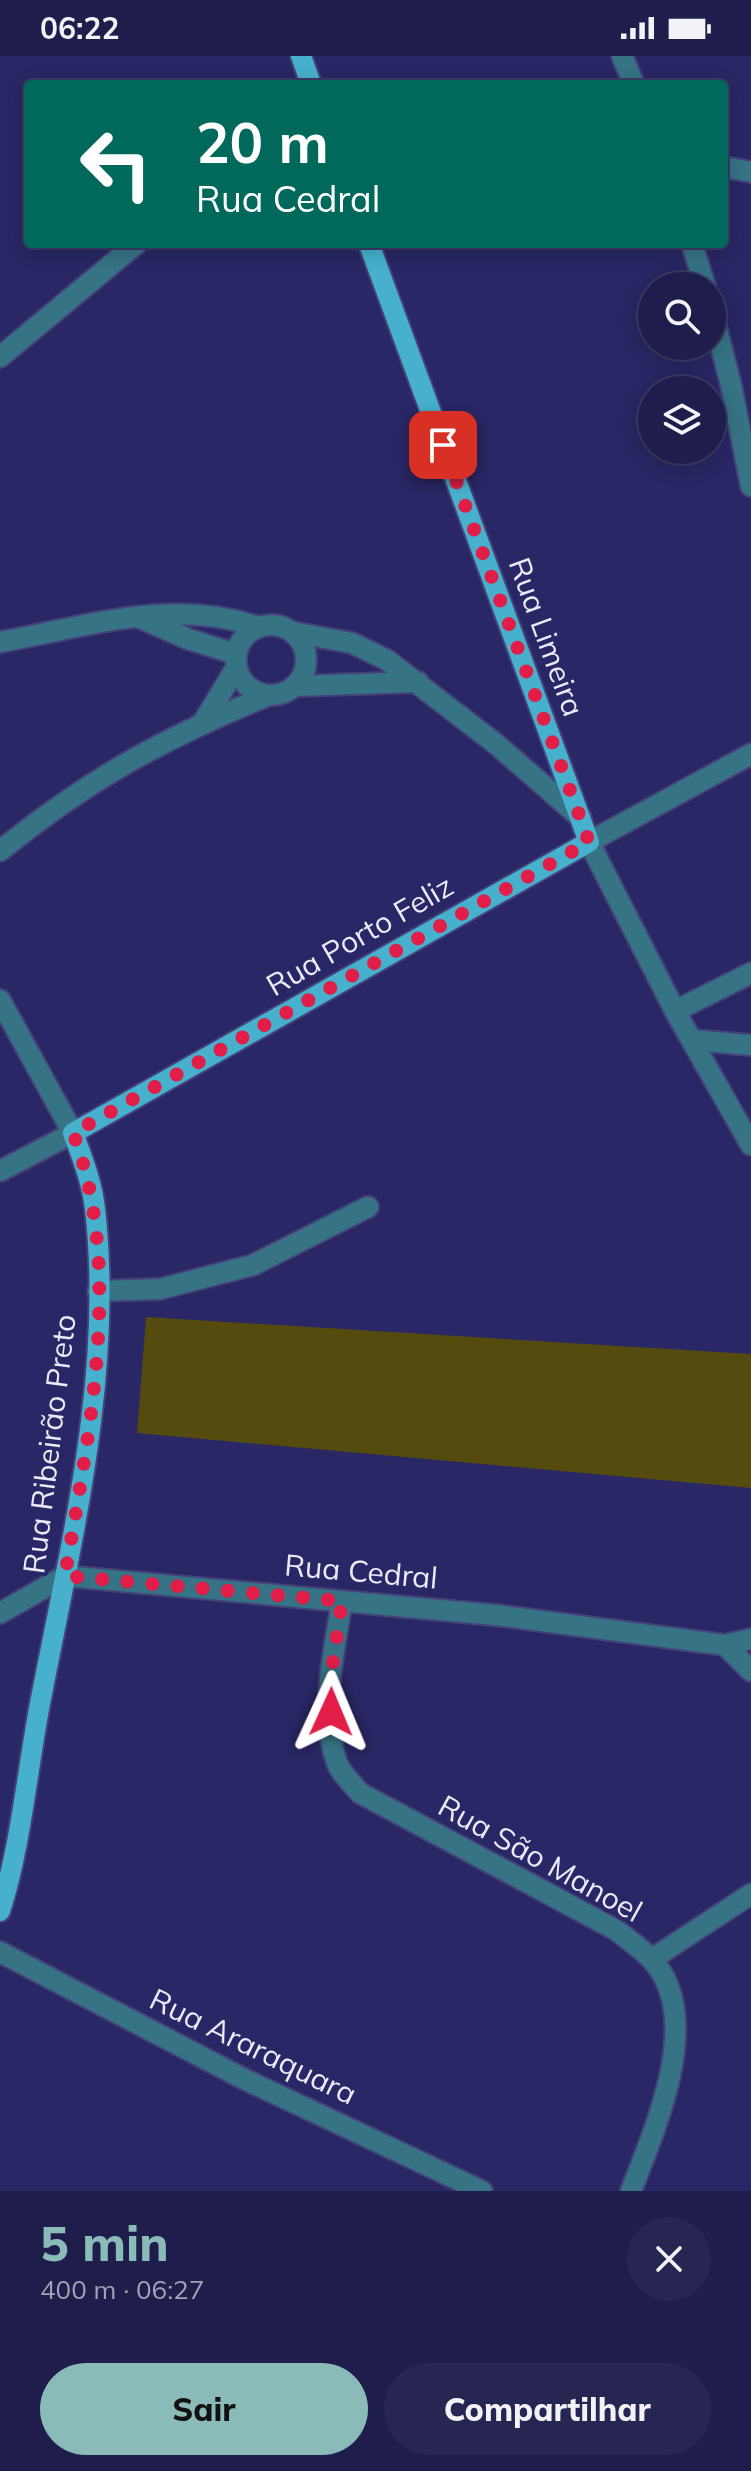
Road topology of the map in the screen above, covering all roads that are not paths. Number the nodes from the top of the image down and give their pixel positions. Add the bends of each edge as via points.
1 (301, 56) edge
2 (622, 56) edge
3 (310, 80) edge
4 (632, 80) edge
5 (728, 168) edge
6 (751, 172) edge
7 (131, 248) edge
8 (370, 248) edge
9 (693, 248) edge
10 (701, 272) edge
11 (0, 357) edge
12 (725, 360) edge
13 (751, 486) edge
14 (138, 617) junction
15 (258, 627) junction
16 (292, 632) junction
17 (0, 642) edge
18 (236, 661) junction
19 (418, 682) junction
20 (295, 686) junction
21 (267, 696) junction
22 (204, 721) junction
23 (751, 754) edge
24 (581, 818) junction
25 (589, 842) junction
26 (6, 846) edge
27 (0, 869) edge
28 (751, 973) edge
29 (0, 1000) edge
30 (675, 1011) junction
31 (692, 1040) junction
32 (751, 1045) edge
33 (73, 1133) junction
34 (751, 1145) edge
35 (0, 1171) edge
36 (368, 1207) dead end
37 (98, 1291) junction
38 (65, 1576) junction
39 (342, 1601) junction
40 (0, 1613) edge
41 (751, 1639) edge
42 (725, 1645) junction
43 (751, 1671) edge
44 (751, 1894) edge
45 (0, 1911) edge
46 (0, 1952) edge
47 (652, 1959) junction
48 (482, 2191) edge
49 (631, 2191) edge

1 - 3 main road
2 - 4 street
5 - 6 street
7 - 11 street
8 - 24 main road, Rua Limeira
9 - 10 street
12 - 13 street
14 - 15 street via 197,612
14 - 17 street
14 - 18 street
15 - 16 street
15 - 18 street via 240,643
16 - 19 street via 366,649
16 - 20 street via 306,664
18 - 21 street via 247,687
18 - 22 street
19 - 20 street
19 - 24 street
20 - 21 street
21 - 22 street
22 - 26 street via 105,773
23 - 25 street, Rua Porto Feliz
24 - 25 main road, Rua Limeira
25 - 30 street, Rua Limeira
25 - 33 main road, Rua Porto Feliz
26 - 27 street
28 - 30 street
29 - 33 street, Rua Ribeirão Preto
30 - 31 street, Rua Limeira
31 - 32 street
31 - 34 street, Rua Limeira
33 - 35 street, Rua Porto Feliz
33 - 37 main road, Rua Ribeirão Preto via 95,1208
36 - 37 street via 253,1265 160,1289
37 - 38 main road, Rua Ribeirão Preto via 86,1445
38 - 39 street, Rua Cedral
38 - 40 street
38 - 45 main road, Rua Ribeirão Preto
39 - 42 street, Rua Cedral
39 - 47 street, Rua São Manoel via 329,1689 332,1734 338,1765 360,1793 616,1930
41 - 42 street, Rua Cedral
42 - 43 street
44 - 47 street
46 - 48 street, Rua Araraquara via 246,2080
47 - 49 street, Rua São Manoel via 666,1979 674,2017 672,2064

